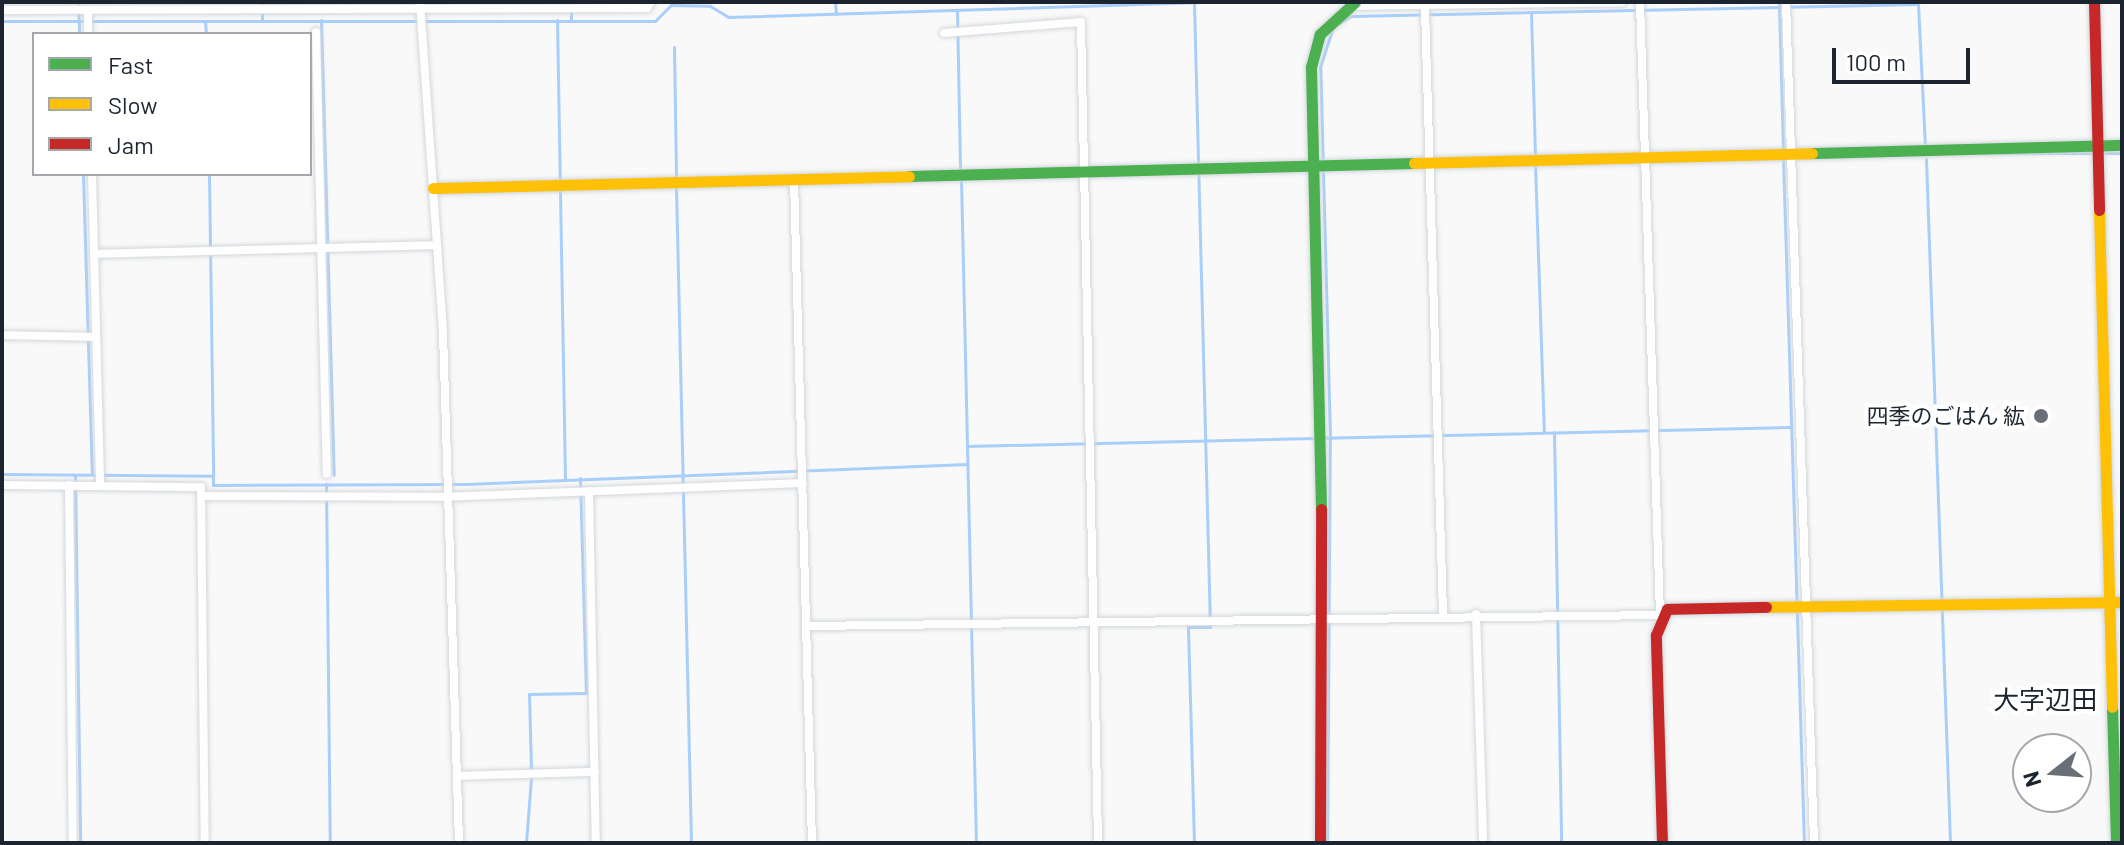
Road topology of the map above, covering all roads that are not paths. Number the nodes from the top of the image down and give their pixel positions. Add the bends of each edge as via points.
1 (651, 2) edge
2 (1622, 2) edge
3 (1786, 2) edge
4 (2094, 2) edge
5 (1529, 3) edge
6 (1353, 4) edge
7 (130, 6) edge
8 (1640, 7) edge
9 (2, 10) edge
10 (420, 12) edge
11 (1425, 12) junction
12 (85, 18) edge
13 (316, 32) dead end
14 (951, 33) dead end
15 (2122, 145) edge
16 (2097, 150) junction
17 (1787, 155) junction
18 (1644, 159) junction
19 (1431, 165) junction
20 (1320, 167) junction
21 (1084, 173) junction
22 (92, 176) edge
23 (794, 179) junction
24 (433, 188) junction
25 (437, 245) junction
26 (326, 248) junction
27 (94, 254) junction
28 (2, 335) edge
29 (90, 337) junction
30 (327, 474) dead end
31 (803, 475) junction
32 (100, 477) junction
33 (73, 484) junction
34 (2, 485) edge
35 (449, 488) junction
36 (584, 491) junction
37 (202, 496) junction
38 (2117, 602) edge
39 (1800, 606) junction
40 (1476, 614) junction
41 (1443, 615) junction
42 (1660, 615) junction
43 (1325, 617) junction
44 (1096, 621) junction
45 (808, 626) junction
46 (595, 772) junction
47 (457, 776) junction
48 (73, 843) edge
49 (205, 843) edge
50 (459, 843) edge
51 (596, 843) edge
52 (812, 843) edge
53 (1098, 843) edge
54 (1320, 843) edge
55 (1483, 843) edge
56 (1662, 843) edge
57 (1814, 843) edge
58 (2116, 843) edge

1 - 10 street via 647,8
2 - 5 street
3 - 17 street
4 - 16 street
5 - 11 street
6 - 11 street
6 - 20 street via 1327,23 1313,48
7 - 10 street
7 - 12 street
8 - 18 street
9 - 12 street
10 - 24 street
11 - 19 street
13 - 26 street
14 - 21 street via 1081,22
15 - 16 street
16 - 17 street
16 - 38 street
17 - 18 street
17 - 39 street
18 - 19 street
18 - 42 street
19 - 20 street
19 - 41 street
20 - 21 street
20 - 43 street
21 - 23 street
21 - 44 street
22 - 27 street
23 - 24 street
23 - 31 street
24 - 25 street
25 - 26 street
25 - 35 street
26 - 27 street
26 - 30 street
27 - 29 street
28 - 29 street
29 - 32 street
31 - 36 street via 682,488
31 - 45 street
32 - 33 street
32 - 37 street via 201,487
33 - 34 street
33 - 48 street
35 - 36 street
35 - 37 street via 326,497
35 - 47 street
36 - 46 street
37 - 49 street
38 - 39 street
38 - 58 street
39 - 42 street via 1682,606
39 - 57 street
40 - 41 street
40 - 42 street
40 - 55 street
41 - 43 street
42 - 56 street
43 - 44 street
43 - 54 street
44 - 45 street
44 - 53 street
45 - 52 street
46 - 47 street
46 - 51 street
47 - 50 street

